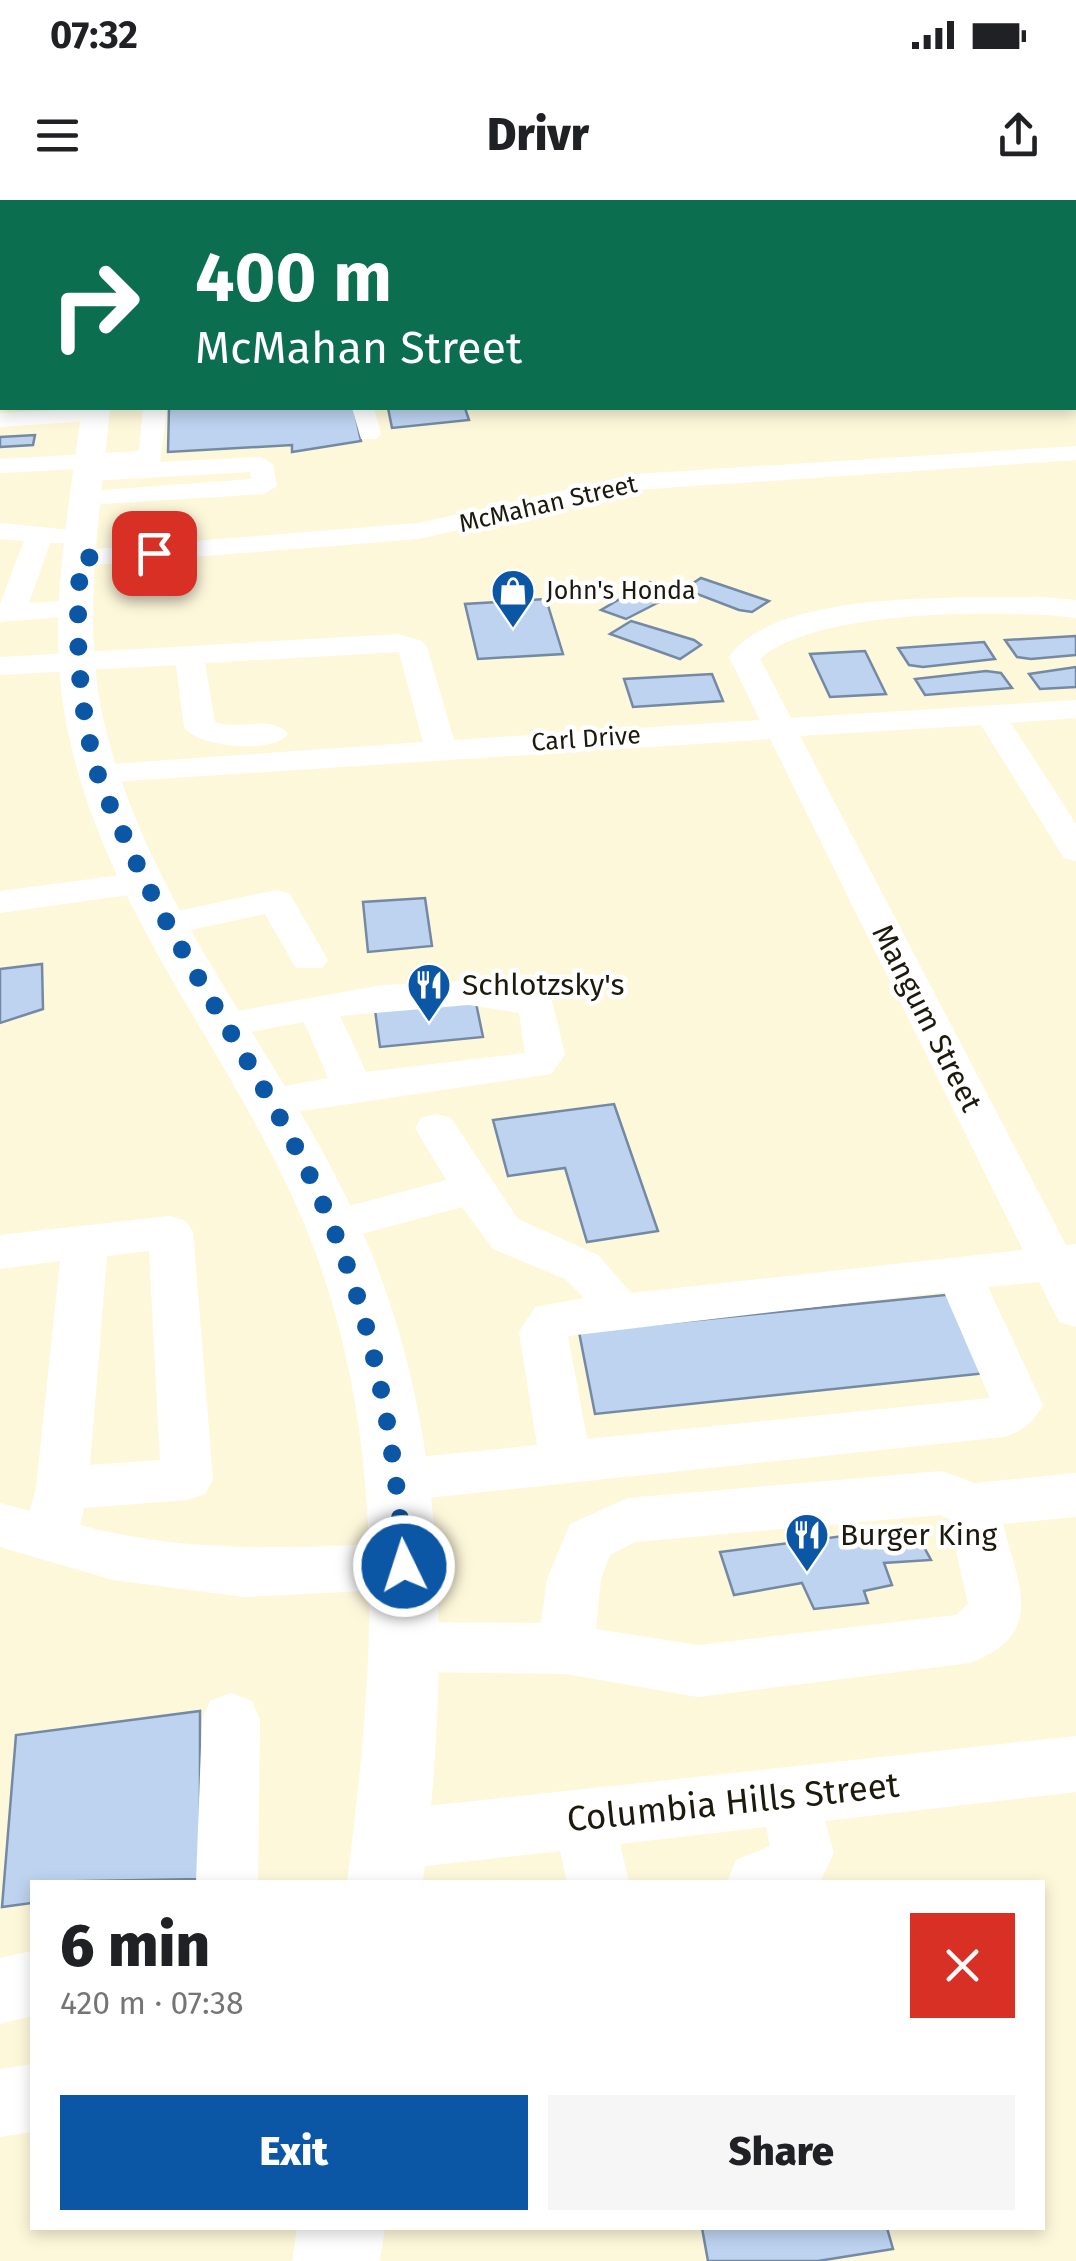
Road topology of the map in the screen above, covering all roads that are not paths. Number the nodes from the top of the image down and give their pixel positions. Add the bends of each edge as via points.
1 (155, 410) edge
2 (364, 410) edge
3 (42, 413) edge
4 (0, 420) edge
5 (0, 430) edge
6 (370, 434) dead end
7 (92, 448) edge
8 (1076, 454) edge
9 (0, 466) edge
10 (0, 531) edge
11 (39, 536) junction
12 (82, 548) junction
13 (1076, 608) edge
14 (76, 609) junction
15 (6, 613) edge
16 (188, 654) junction
17 (78, 662) junction
18 (0, 666) edge
19 (1076, 708) edge
20 (990, 714) junction
21 (777, 727) junction
22 (438, 736) junction
23 (311, 744) junction
24 (97, 772) junction
25 (1072, 839) edge
26 (144, 883) junction
27 (0, 902) edge
28 (167, 924) junction
29 (310, 960) dead end
30 (317, 1007) junction
31 (224, 1025) junction
32 (352, 1087) junction
33 (268, 1102) junction
34 (436, 1128) dead end
35 (475, 1188) junction
36 (332, 1226) junction
37 (85, 1242) junction
38 (0, 1252) edge
39 (1065, 1263) edge
40 (959, 1273) junction
41 (1076, 1309) edge
42 (619, 1312) junction
43 (565, 1460) junction
44 (398, 1480) junction
45 (62, 1488) junction
46 (1076, 1495) edge
47 (972, 1505) junction
48 (0, 1525) edge
49 (50, 1540) junction
50 (404, 1566) junction
51 (407, 1647) junction
52 (566, 1649) junction
53 (231, 1720) dead end
54 (1076, 1764) edge
55 (789, 1796) junction
56 (584, 1818) junction
57 (387, 1861) edge
58 (226, 1880) edge
59 (598, 1880) edge
60 (774, 1880) edge
61 (30, 1984) edge
62 (0, 1991) edge
63 (30, 2098) edge
64 (0, 2103) edge
65 (340, 2230) edge
66 (336, 2261) edge

1 - 7 street via 151,458
2 - 6 street
3 - 4 street
3 - 7 street
5 - 7 street via 33,428
7 - 7 street via 252,486 264,486 261,464 172,469
7 - 9 street
7 - 12 main road
8 - 12 street, McMahan Street via 636,482 419,531
10 - 11 street, McMahan Street
11 - 12 street, McMahan Street
11 - 15 street
12 - 14 main road
13 - 21 street, Mangum Street via 856,615 778,630 752,642 744,657
14 - 15 street
14 - 17 main road
16 - 17 street
16 - 22 street via 412,647
16 - 23 street via 200,728
17 - 18 street
17 - 24 main road
19 - 20 street, Carl Drive
20 - 21 street, Carl Drive
20 - 25 street
21 - 22 street, Carl Drive
21 - 39 street, Mangum Street
22 - 23 street, Carl Drive
23 - 24 street, Carl Drive
24 - 26 main road
26 - 27 street
26 - 28 main road
28 - 29 street via 276,900
28 - 31 main road
30 - 31 street
30 - 32 street
30 - 32 street via 467,993 513,995 537,1006 545,1054 537,1065
31 - 33 main road
32 - 33 street
33 - 36 main road
34 - 35 street
35 - 36 street
35 - 42 street via 505,1236 565,1256 599,1279
36 - 44 main road via 378,1359
37 - 38 street
37 - 45 street
37 - 45 street via 170,1232 187,1479
39 - 40 street
39 - 41 street, Mangum Street
40 - 42 street
40 - 43 street via 1018,1405 1004,1417
42 - 43 street via 552,1320 543,1332
43 - 44 street
44 - 50 main road
45 - 49 street
46 - 47 street
47 - 52 street via 942,1492 628,1520 589,1540 574,1579
47 - 52 street via 997,1612 970,1638 698,1671
48 - 49 street
49 - 50 street via 113,1557 244,1574
50 - 51 main road
51 - 52 street
51 - 57 main road
53 - 58 street
54 - 55 street, Columbia Hills Street
55 - 56 street, Columbia Hills Street
55 - 60 street via 804,1853 793,1870
56 - 57 street, Columbia Hills Street
56 - 59 street
61 - 62 street
63 - 64 street
65 - 66 main road

